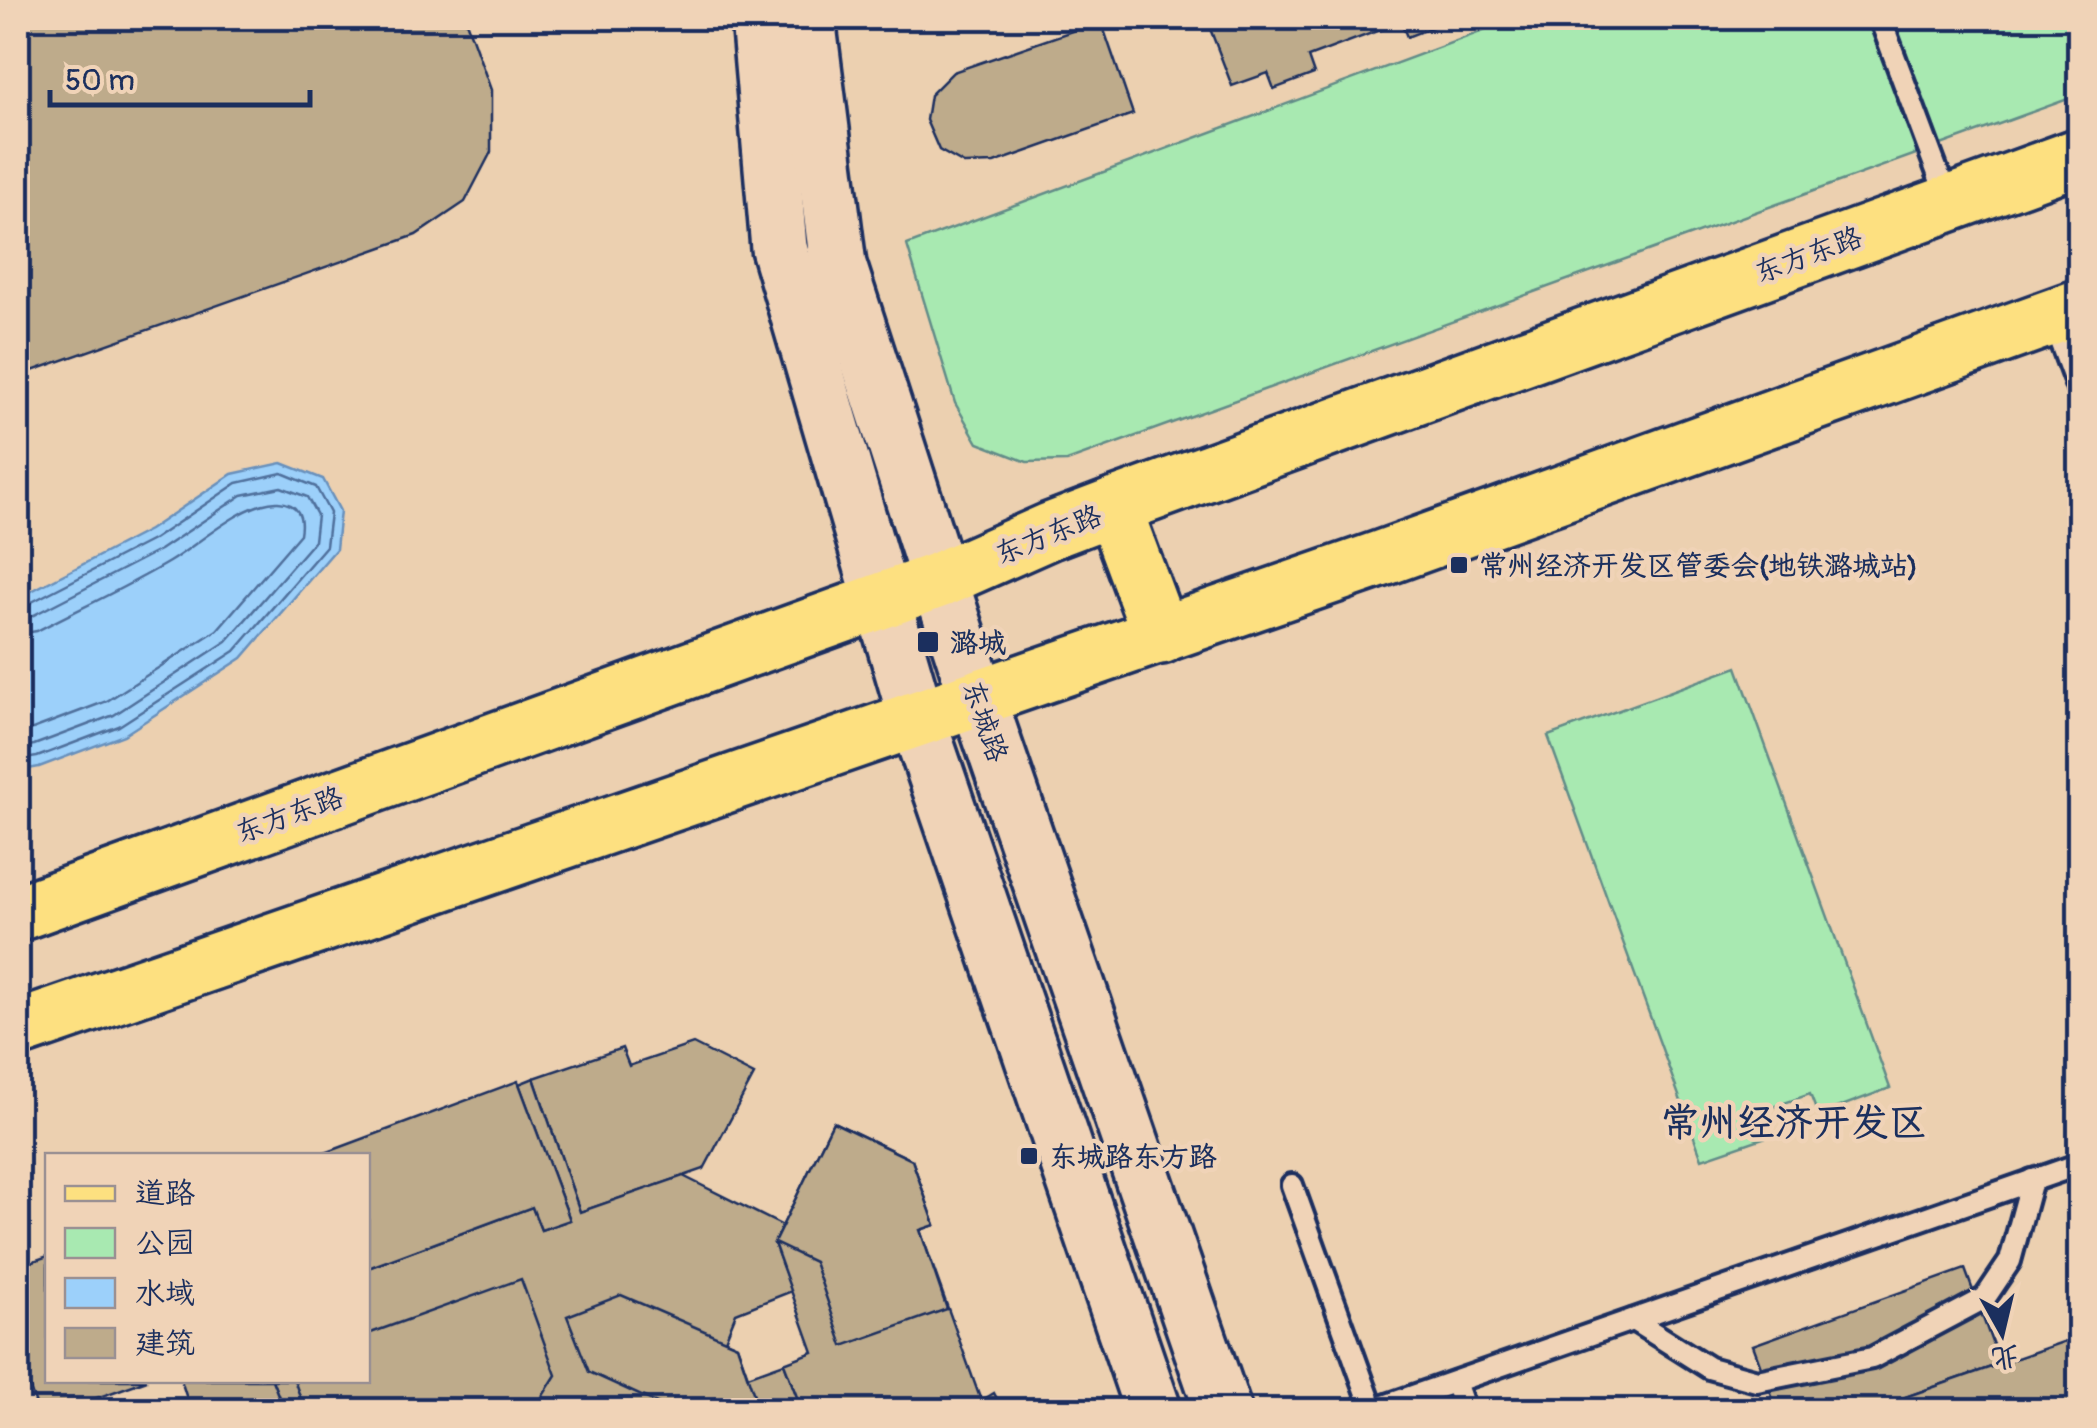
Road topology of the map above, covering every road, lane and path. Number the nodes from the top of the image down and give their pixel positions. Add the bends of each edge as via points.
1 (760, 18) edge
2 (807, 18) edge
3 (1880, 18) edge
4 (2080, 156) edge
5 (1949, 203) junction
6 (2066, 312) edge
7 (2080, 395) edge
8 (1113, 507) junction
9 (940, 580) junction
10 (881, 601) junction
11 (1162, 636) junction
12 (978, 699) junction
13 (917, 719) junction
14 (18, 913) edge
15 (18, 1029) edge
16 (2080, 1164) edge
17 (2032, 1180) junction
18 (1292, 1185) dead end
19 (1633, 1320) junction
20 (1455, 1382) junction
21 (1153, 1410) edge
22 (1222, 1410) edge
23 (1373, 1410) edge
24 (1465, 1410) edge

1 - 10 main road via 779,248
2 - 9 main road, 东城路 via 838,266
3 - 5 lane
4 - 5 main road, 东方东路
5 - 8 main road, 东方东路
6 - 7 lane
6 - 11 main road
8 - 9 main road, 东方东路
8 - 11 main road
9 - 10 main road, 东方东路
9 - 12 main road, 东城路
10 - 13 main road
10 - 14 main road, 东方东路
11 - 12 main road
12 - 13 main road
12 - 22 main road, 东城路
13 - 15 main road
13 - 21 main road
16 - 17 lane
17 - 19 lane
17 - 19 lane via 2010,1262 1985,1298 1872,1358 1757,1381 1709,1368
18 - 23 lane
19 - 20 lane
20 - 23 lane
20 - 24 lane

